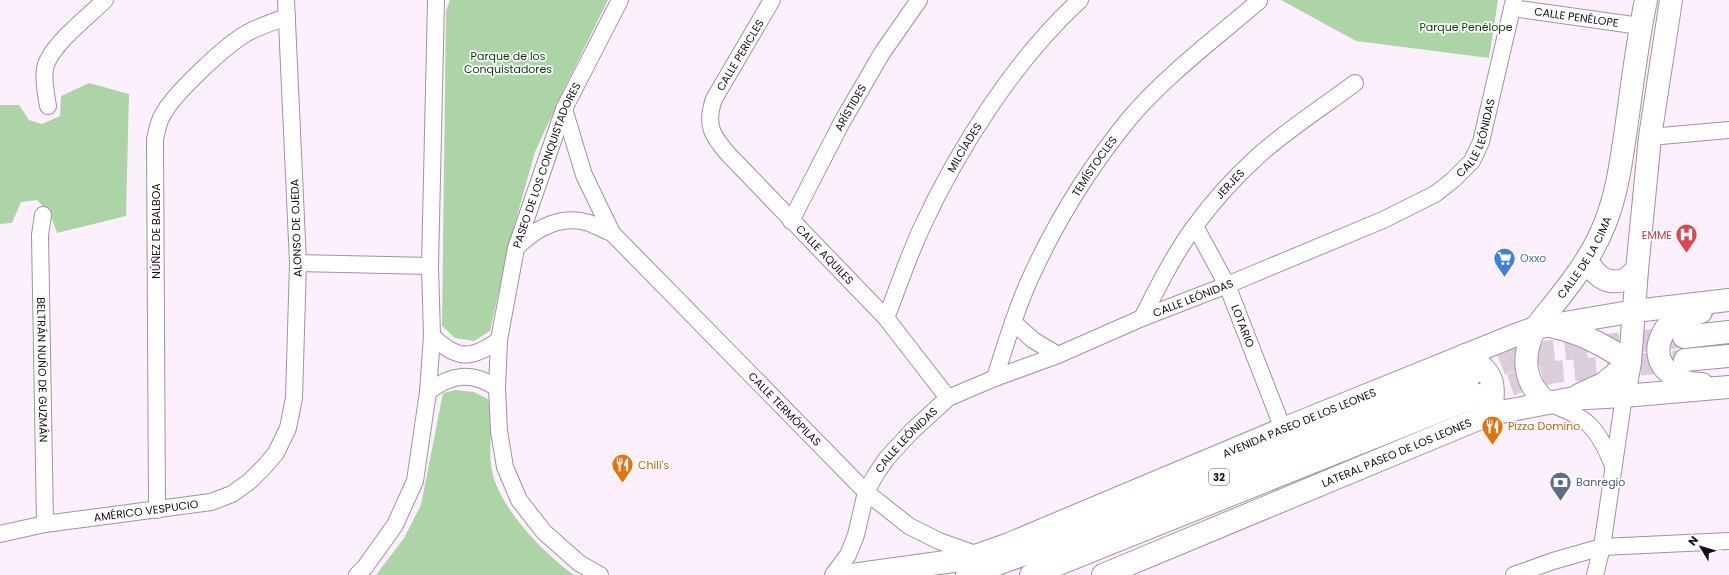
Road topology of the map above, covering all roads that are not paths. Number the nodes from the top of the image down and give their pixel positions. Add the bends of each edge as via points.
1 (105, 0) edge
2 (286, 0) edge
3 (436, 0) edge
4 (620, 0) edge
5 (772, 0) edge
6 (919, 0) edge
7 (1080, 0) edge
8 (1646, 0) edge
9 (1671, 0) edge
10 (1259, 1) edge
11 (1513, 4) edge
12 (287, 16) junction
13 (1640, 26) junction
14 (1355, 83) dead end
15 (48, 106) dead end
16 (564, 109) junction
17 (710, 111) joint
18 (1729, 130) edge
19 (1650, 137) junction
20 (43, 215) dead end
21 (791, 220) junction
22 (1195, 226) junction
23 (612, 234) junction
24 (516, 248) junction
25 (1587, 260) junction
26 (298, 263) junction
27 (430, 266) junction
28 (1637, 270) junction
29 (1227, 286) junction
30 (1729, 300) edge
31 (1729, 304) edge
32 (1635, 311) junction
33 (886, 318) junction
34 (1142, 318) junction
35 (1013, 322) junction
36 (1541, 327) junction
37 (1729, 332) edge
38 (432, 336) junction
39 (1684, 337) tunnel mouth
40 (499, 340) junction
41 (1058, 355) junction
42 (1729, 356) edge
43 (1685, 360) tunnel mouth
44 (1630, 362) junction
45 (1472, 375) junction
46 (995, 378) junction
47 (1729, 386) edge
48 (497, 388) junction
49 (428, 392) junction
50 (1624, 396) junction
51 (948, 398) junction
52 (1569, 399) junction
53 (1548, 404) junction
54 (1490, 414) junction
55 (1283, 429) junction
56 (276, 453) joint
57 (1614, 467) junction
58 (866, 492) junction
59 (157, 510) junction
60 (45, 524) junction
61 (0, 534) edge
62 (1729, 541) edge
63 (1602, 547) junction
64 (978, 555) junction
65 (357, 575) edge
66 (600, 575) edge
67 (833, 575) edge
68 (852, 575) edge
69 (967, 575) edge
70 (1032, 575) edge
71 (1103, 575) edge
72 (1514, 575) edge
73 (1595, 575) edge

1 - 15 street via 57,46 48,60 44,76
2 - 12 street, ALONSO DE OJEDA
3 - 27 street
4 - 16 street, PASEO DE LOS CONQUISTADORES
5 - 17 street, CALLE PERICLES via 725,78
6 - 21 street, ARÍSTIDES via 882,53 842,122
7 - 33 street, MILCÍADES via 1061,17 1010,78 962,151 922,227
8 - 13 street, CALLE DE LA CIMA
9 - 19 street
10 - 35 street, TEMÍSTOCLES via 1167,81 1126,124 1095,164 1047,244
11 - 13 street, CALLE PENÉLOPE
11 - 29 street, CALLE LEÓNIDAS via 1481,142 1472,161 1453,180 1434,194 1383,220
12 - 26 street, ALONSO DE OJEDA
12 - 59 street, NÚÑEZ DE BALBOA via 260,26 232,44 174,98 157,127
13 - 25 street, CALLE DE LA CIMA via 1619,172 1604,227
14 - 22 street, JERJES via 1258,156
16 - 23 street, CALLE TERMÓPILAS via 584,175
16 - 24 street, PASEO DE LOS CONQUISTADORES
17 - 21 street, CALLE AQUILES via 710,128 717,141
18 - 19 street
19 - 28 street
20 - 60 street, BELTRÁN NUÑO DE GUZMÁN via 40,235
21 - 33 street, CALLE AQUILES
22 - 29 street, LOTARIO
22 - 34 street, JERJES via 1161,281
23 - 24 street, CALLE TERMÓPILAS via 588,223 561,222 536,230
23 - 58 street, CALLE TERMÓPILAS
24 - 40 street, PASEO DE LOS CONQUISTADORES
25 - 28 street via 1595,274 1609,281 1625,280
25 - 36 street, CALLE DE LA CIMA
26 - 27 street
26 - 56 street, ALONSO DE OJEDA via 294,398 288,428
27 - 38 street
28 - 32 street
29 - 34 street, CALLE LEÓNIDAS
29 - 55 street, LOTARIO
30 - 32 street
31 - 47 street via 1675,320 1663,330 1658,345 1658,357 1667,372 1681,381
32 - 36 street, AVENIDA PASEO DE LOS LEONES
32 - 44 street
33 - 51 street, CALLE AQUILES
34 - 41 street, CALLE LEÓNIDAS
35 - 41 street via 1033,340
35 - 46 street, TEMÍSTOCLES
36 - 44 street via 1566,330 1592,339
36 - 45 street, AVENIDA PASEO DE LOS LEONES
36 - 53 street, CALLE DE LA CIMA via 1529,340 1526,366 1532,388
37 - 39 street
38 - 40 street via 454,353 464,354 485,350
38 - 49 street
40 - 48 street, PASEO DE LOS CONQUISTADORES
41 - 46 street, CALLE LEÓNIDAS
42 - 43 street
44 - 50 street
44 - 52 street via 1603,384
45 - 54 street via 1485,368 1490,378 1493,398
45 - 55 street, AVENIDA PASEO DE LOS LEONES
45 - 69 street, AVENIDA PASEO DE LOS LEONES / 32 via 1041,548
45 - 70 street, AVENIDA PASEO DE LOS LEONES / 32
46 - 51 street, CALLE LEÓNIDAS
47 - 50 street, LATERAL PASEO DE LOS LEONES
48 - 49 street via 480,378 462,377 444,381
48 - 66 street, PASEO DE LOS CONQUISTADORES via 499,431 505,467 520,500 544,532 579,563
49 - 65 street via 415,481 395,525
50 - 52 street, LATERAL PASEO DE LOS LEONES
50 - 57 street
51 - 58 street, CALLE LEÓNIDAS via 887,458
52 - 53 street, LATERAL PASEO DE LOS LEONES
53 - 54 street, LATERAL PASEO DE LOS LEONES
53 - 57 street, CALLE DE LA CIMA via 1575,414 1589,424 1598,433
54 - 71 street, LATERAL PASEO DE LOS LEONES
55 - 64 street, AVENIDA PASEO DE LOS LEONES
56 - 59 street, AMÉRICO VESPUCIO via 250,481 232,494 211,502
57 - 63 street
58 - 64 street, CALLE TERMÓPILAS via 909,526 939,541
58 - 67 street, CALLE LEÓNIDAS via 856,535 848,555
59 - 60 street, AMÉRICO VESPUCIO
60 - 61 street, AMÉRICO VESPUCIO
62 - 63 street
63 - 72 street
63 - 73 street
64 - 68 street, AVENIDA PASEO DE LOS LEONES

